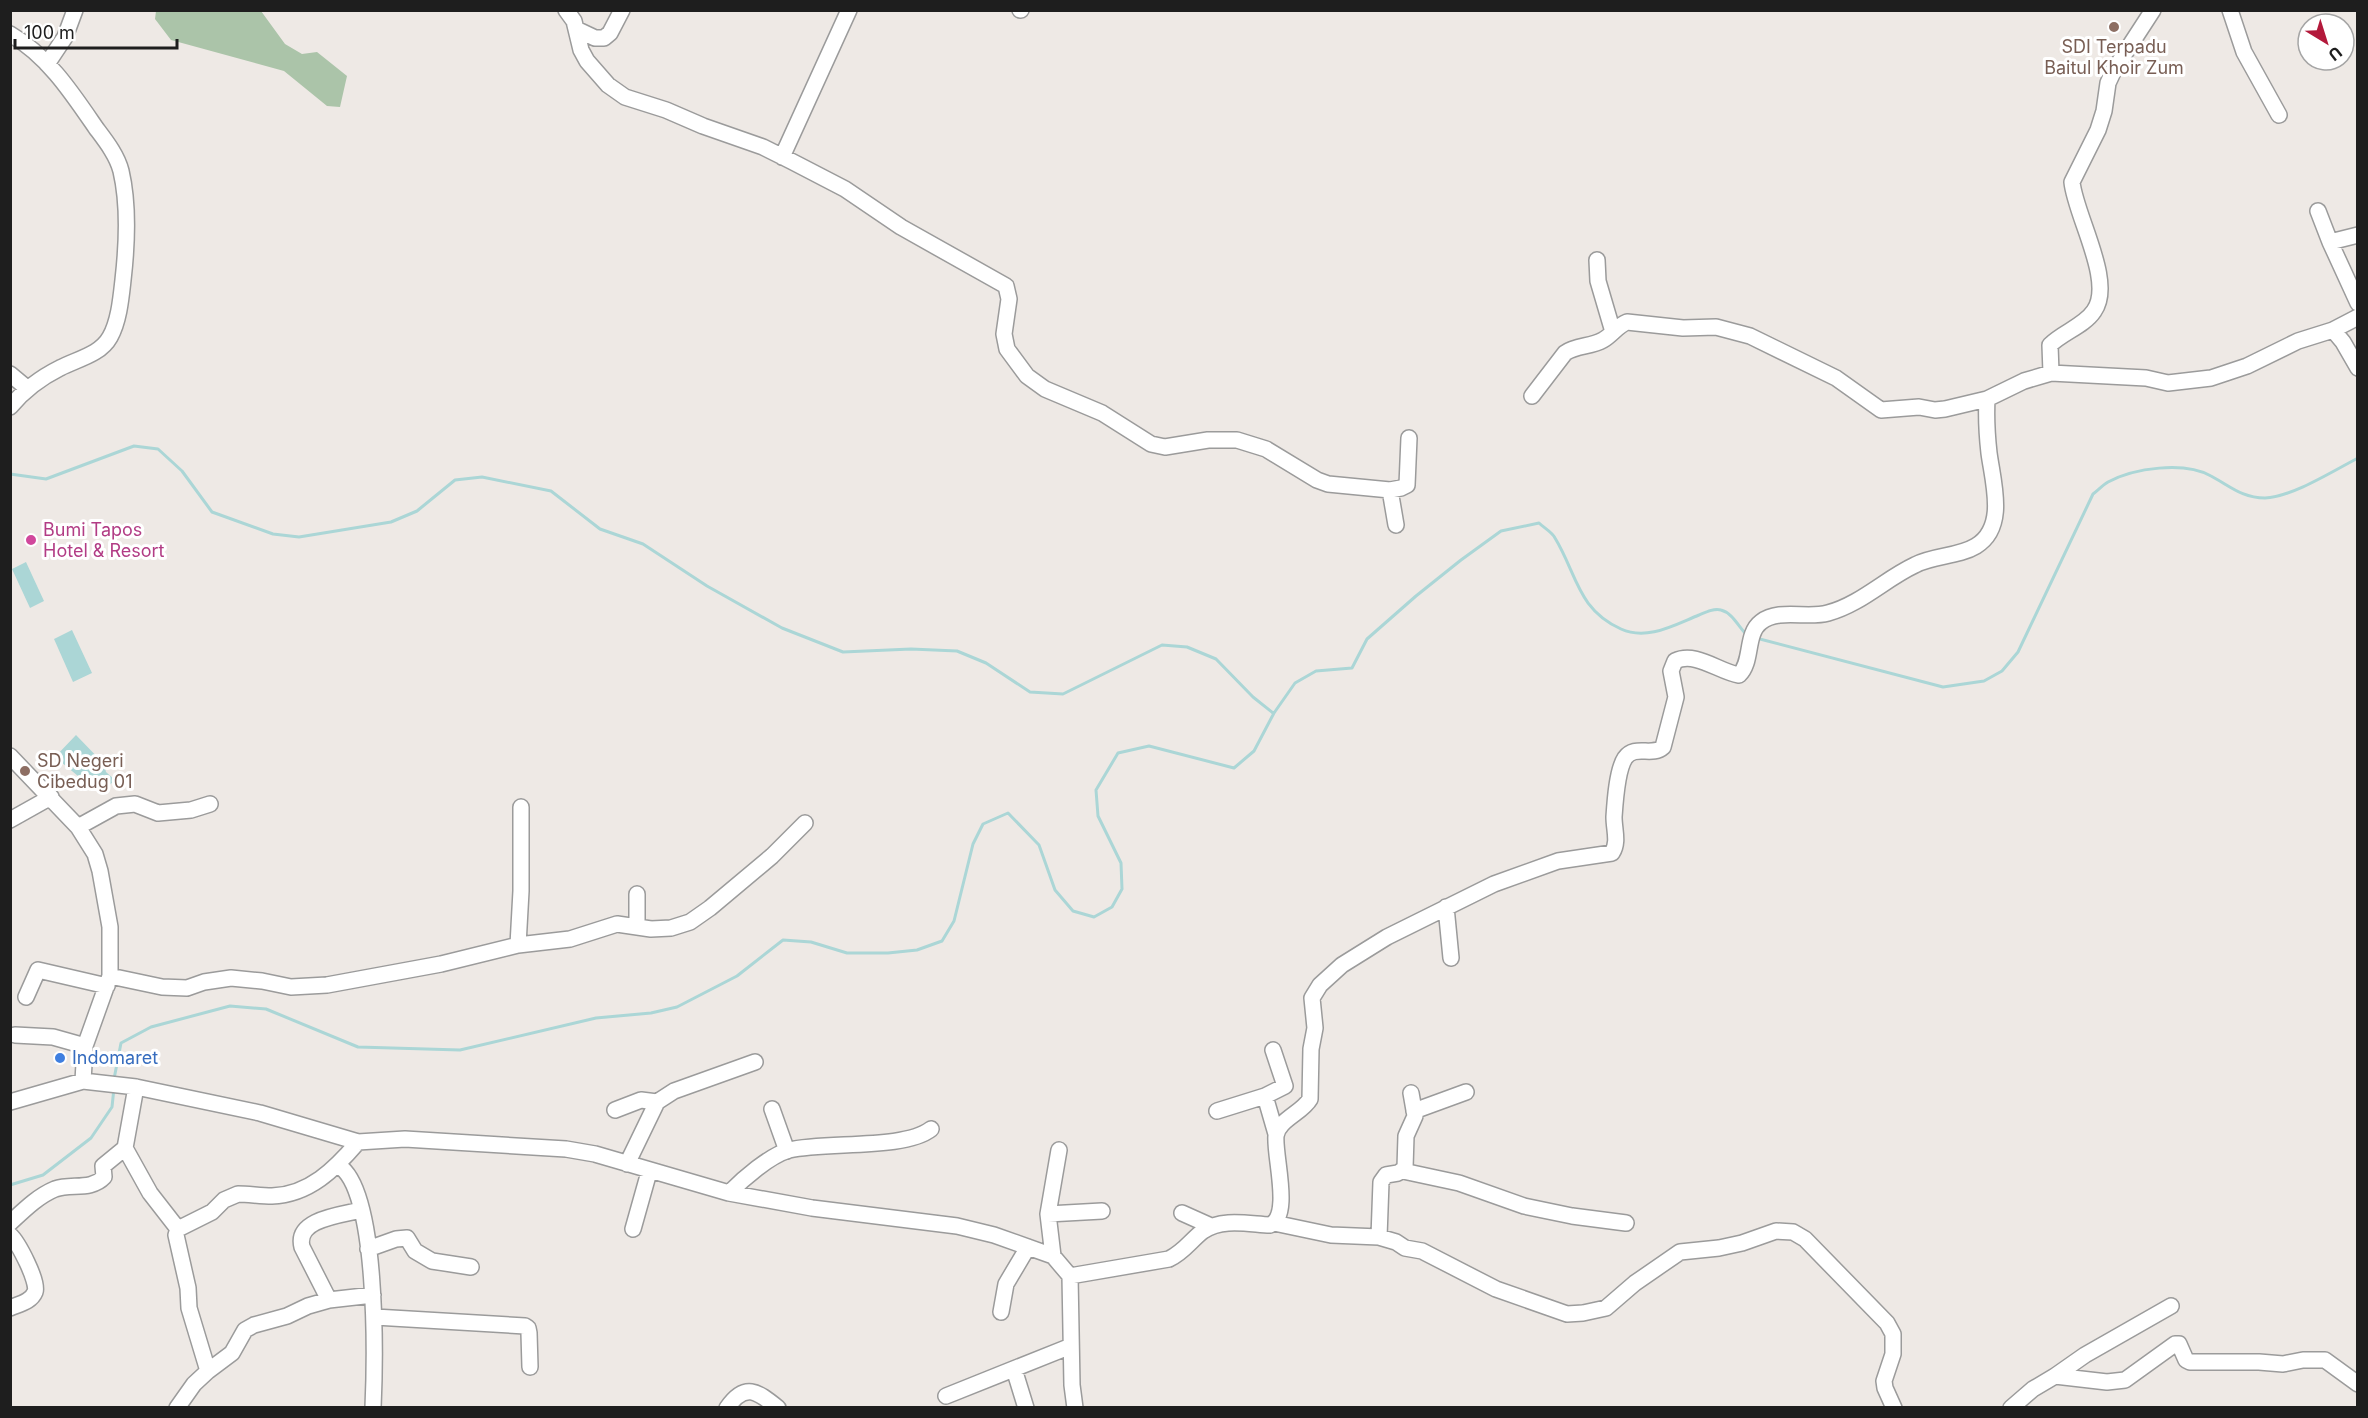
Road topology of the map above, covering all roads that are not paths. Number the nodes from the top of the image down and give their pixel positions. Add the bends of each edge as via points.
1 (75, 10) edge
2 (566, 10) edge
3 (622, 10) edge
4 (849, 10) edge
5 (2153, 10) edge
6 (2230, 10) edge
7 (576, 29) junction
8 (10, 34) edge
9 (47, 64) junction
10 (2279, 115) dead end
11 (782, 157) junction
12 (2318, 212) dead end
13 (2358, 235) edge
14 (2330, 242) junction
15 (1597, 260) dead end
16 (2358, 303) edge
17 (2358, 317) edge
18 (2333, 330) junction
19 (1613, 332) junction
20 (2358, 368) edge
21 (2051, 373) junction
22 (10, 374) edge
23 (28, 388) junction
24 (1532, 396) dead end
25 (1987, 399) junction
26 (11, 405) edge
27 (1409, 438) dead end
28 (1390, 490) junction
29 (1396, 525) dead end
30 (10, 756) edge
31 (51, 797) junction
32 (210, 804) dead end
33 (521, 807) dead end
34 (10, 820) edge
35 (805, 824) dead end
36 (78, 827) junction
37 (637, 894) dead end
38 (1446, 907) junction
39 (637, 925) junction
40 (518, 945) junction
41 (1451, 958) dead end
42 (109, 981) junction
43 (26, 998) dead end
44 (15, 1035) dead end
45 (85, 1046) junction
46 (1273, 1050) dead end
47 (755, 1062) dead end
48 (83, 1080) junction
49 (136, 1087) junction
50 (1466, 1092) dead end
51 (1411, 1093) dead end
52 (1264, 1096) junction
53 (10, 1102) edge
54 (657, 1102) junction
55 (772, 1109) dead end
56 (615, 1110) dead end
57 (1217, 1111) dead end
58 (1414, 1111) junction
59 (931, 1129) dead end
60 (1276, 1134) junction
61 (358, 1142) junction
62 (125, 1148) junction
63 (1059, 1150) dead end
64 (787, 1151) junction
65 (627, 1164) junction
66 (337, 1165) junction
67 (1403, 1171) junction
68 (649, 1172) junction
69 (729, 1193) junction
70 (361, 1210) junction
71 (1102, 1211) dead end
72 (1182, 1213) dead end
73 (1048, 1214) junction
74 (1626, 1222) dead end
75 (10, 1223) edge
76 (1274, 1223) junction
77 (1211, 1226) junction
78 (178, 1229) junction
79 (633, 1229) dead end
80 (10, 1235) edge
81 (1379, 1236) junction
82 (1028, 1247) junction
83 (368, 1249) junction
84 (1053, 1256) junction
85 (471, 1267) dead end
86 (1070, 1276) junction
87 (373, 1295) junction
88 (329, 1300) junction
89 (2171, 1306) dead end
90 (10, 1308) edge
91 (1000, 1312) dead end
92 (375, 1317) junction
93 (1071, 1346) junction
94 (530, 1366) dead end
95 (1014, 1369) junction
96 (208, 1371) junction
97 (2055, 1376) junction
98 (2358, 1384) edge
99 (946, 1396) dead end
100 (769, 1405) edge
101 (177, 1407) edge
102 (373, 1407) edge
103 (727, 1407) edge
104 (1026, 1407) edge
105 (1075, 1407) edge
106 (1894, 1407) edge
107 (2010, 1407) edge

1 - 9 street via 65,37
2 - 7 street
3 - 7 street via 604,38
4 - 11 street
5 - 21 street via 2114,70 2098,130 2072,182 2097,265 2099,300 2095,311 2050,345
6 - 10 street via 2244,52
7 - 11 street via 587,61 625,97
8 - 9 street
9 - 23 street via 110,147 121,169 125,258 120,303 110,337 91,354
11 - 28 street via 845,189 902,227 1006,286 1010,299 1004,334 1007,349 1027,376 1046,389 1102,413 1151,444 1165,447 1237,440 1266,449 1317,480
12 - 14 street
13 - 14 street
14 - 16 street
15 - 19 street via 1598,281
17 - 18 street
18 - 20 street
18 - 21 street via 2298,341 2247,366 2194,381 2168,383 2146,378
19 - 24 street via 1604,340 1565,353
19 - 25 street via 1627,322 1729,329 1811,364 1881,410 1935,410
21 - 25 street
22 - 23 street
23 - 26 street
25 - 38 street via 1996,499 1987,537 1968,551 1918,563 1827,614 1764,620 1757,626 1739,675 1680,659 1671,671 1676,697 1663,747 1630,752 1619,771 1614,819 1616,845 1612,853 1538,866
27 - 28 street via 1407,484
28 - 29 street
30 - 31 street
31 - 34 street
31 - 36 street
32 - 36 street via 158,813 135,804 116,806
33 - 40 street
35 - 39 street via 690,922 671,928
36 - 42 street via 95,854 100,872 110,927
37 - 39 street
38 - 41 street
38 - 60 street via 1364,951 1315,991 1310,1099
39 - 40 street via 617,924 570,939
40 - 42 street via 327,985 291,987 231,978 186,988
42 - 43 street via 38,970
42 - 45 street
44 - 45 street via 53,1037
45 - 48 street
46 - 52 street via 1285,1086
47 - 54 street via 674,1091
48 - 49 street
48 - 53 street
49 - 61 street via 260,1113
49 - 62 street
50 - 58 street
51 - 58 street
52 - 57 street
52 - 60 street
54 - 56 street via 641,1100
54 - 65 street
55 - 64 street
58 - 67 street via 1406,1136
59 - 64 street via 905,1139
60 - 76 street via 1280,1214
61 - 65 street via 405,1139 554,1148
61 - 66 street
62 - 75 street via 103,1166 104,1177 97,1183 57,1188 41,1196
62 - 78 street via 150,1193
63 - 73 street
64 - 69 street via 768,1161
65 - 68 street
66 - 70 street via 348,1172
66 - 78 street via 295,1193 231,1196 212,1212
67 - 74 street via 1459,1183 1524,1206
67 - 81 street via 1386,1175 1381,1182
68 - 69 street
68 - 79 street
69 - 82 street via 957,1226
70 - 83 street
70 - 88 street via 315,1223 300,1239
71 - 73 street
72 - 77 street
73 - 84 street
76 - 77 street
76 - 81 street via 1330,1235
77 - 86 street via 1169,1259
78 - 96 street via 189,1308
80 - 90 street via 19,1244 36,1284 30,1299
81 - 106 street via 1422,1251 1496,1289 1567,1314 1606,1308 1680,1252 1742,1243 1776,1231 1793,1232 1805,1239 1887,1323 1895,1342 1884,1382
82 - 84 street
82 - 91 street via 1006,1284
83 - 85 street via 407,1238 415,1251 432,1261
83 - 87 street
84 - 86 street
86 - 93 street
87 - 88 street
87 - 92 street
88 - 96 street via 245,1330 232,1353
89 - 97 street
92 - 94 street via 525,1326 529,1333
92 - 102 street
93 - 95 street
93 - 105 street
95 - 99 street
95 - 104 street
96 - 101 street
97 - 98 street via 2107,1382 2125,1380 2179,1344 2190,1362 2283,1364 2325,1360
97 - 107 street
100 - 103 street via 748,1390 735,1396

